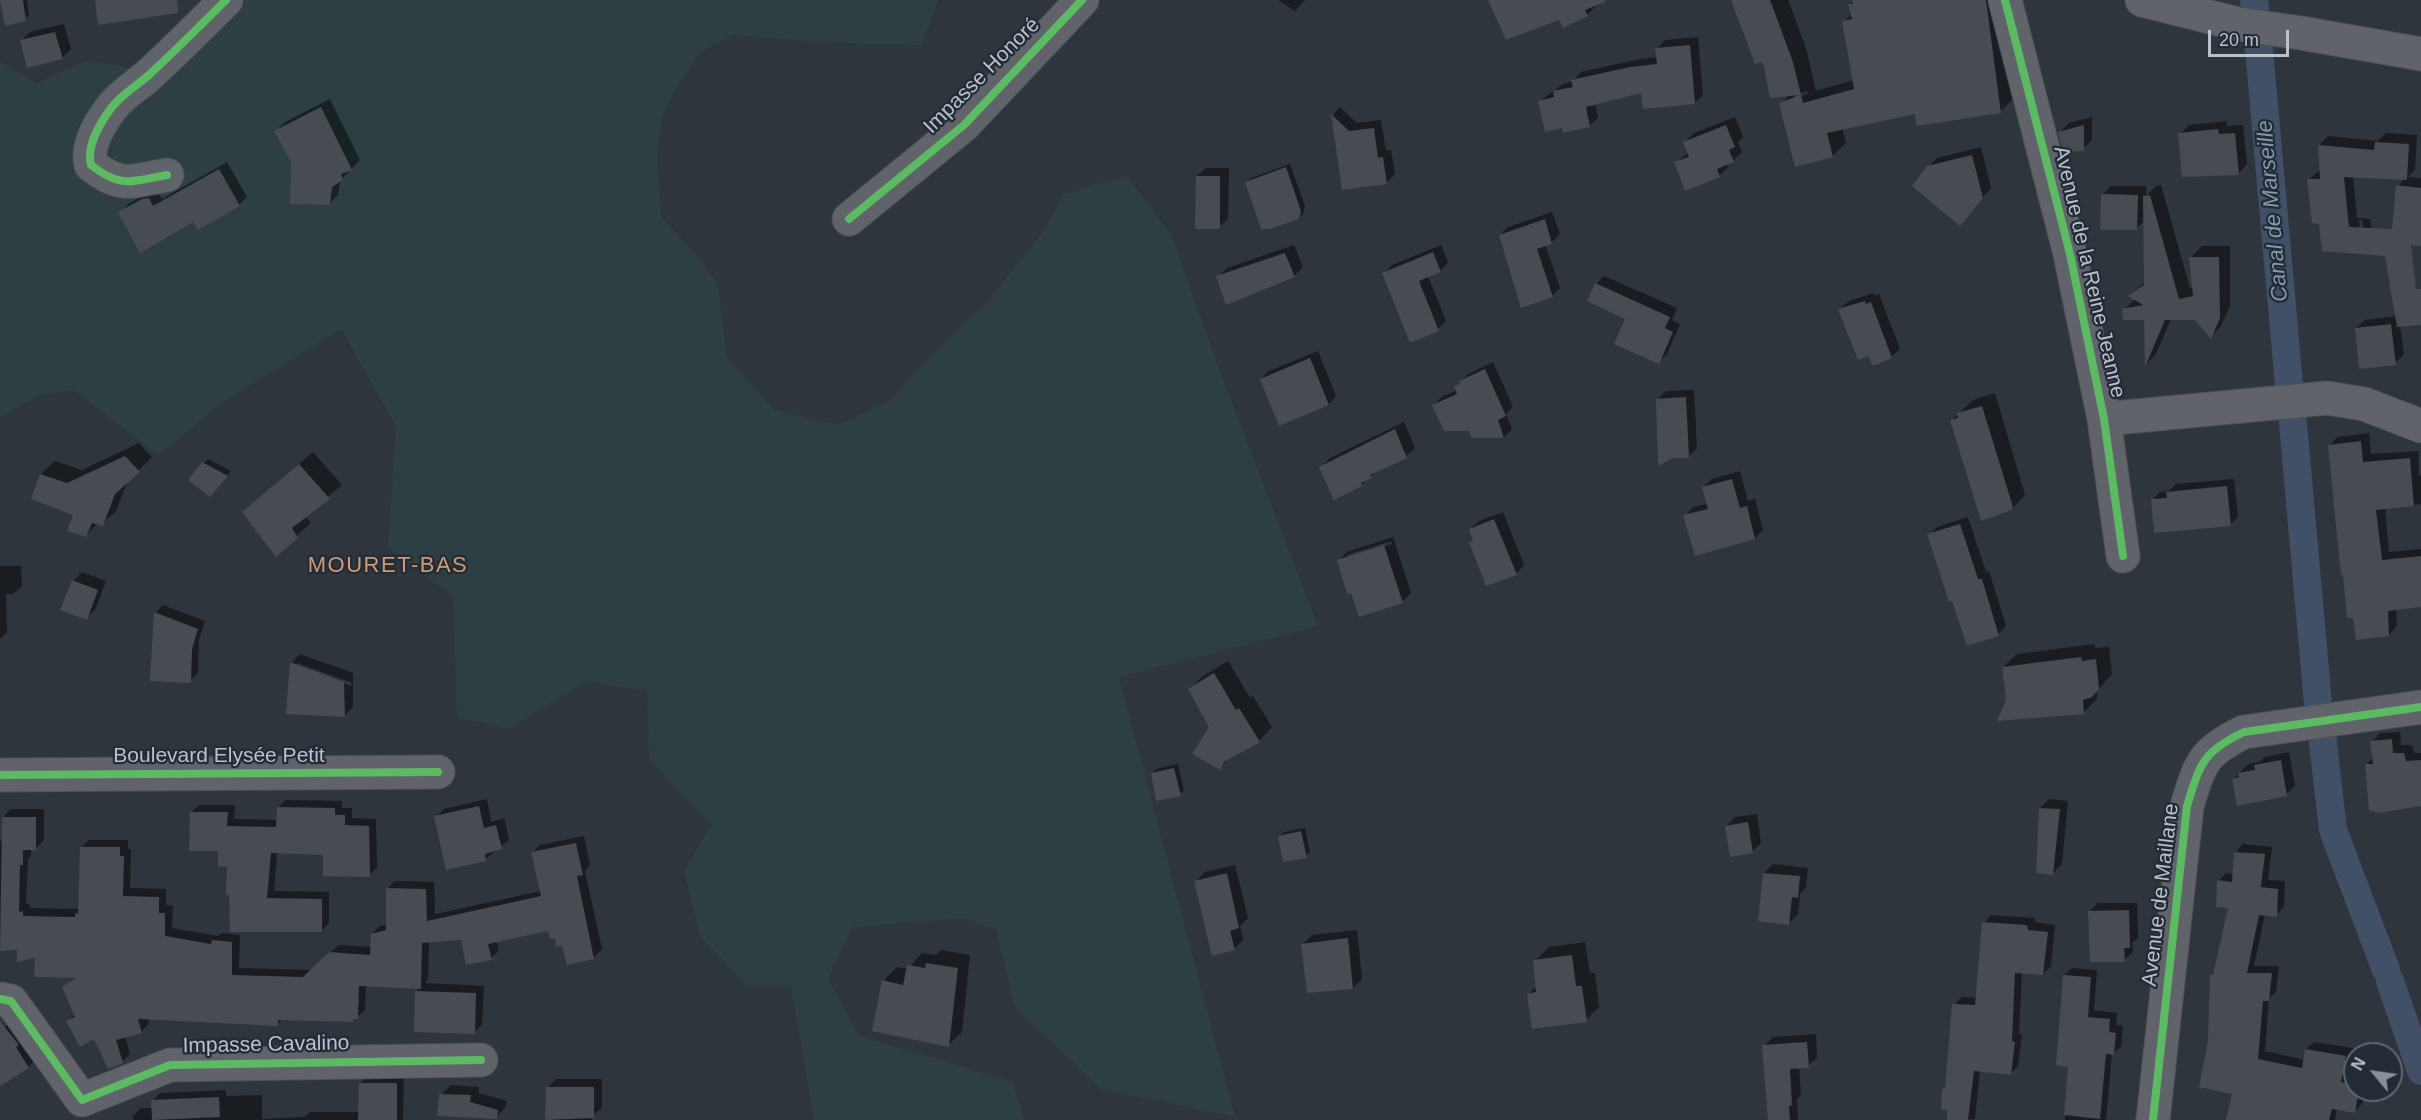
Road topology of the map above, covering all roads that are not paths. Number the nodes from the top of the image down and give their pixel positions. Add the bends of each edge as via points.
1 (226, 0) edge
2 (1082, 0) edge
3 (2006, 0) edge
4 (2142, 0) edge
5 (2421, 54) edge
6 (166, 175) dead end
7 (849, 219) dead end
8 (2104, 419) junction
9 (2421, 426) edge
10 (2123, 556) dead end
11 (2421, 707) edge
12 (438, 772) dead end
13 (0, 775) edge
14 (0, 999) edge
15 (481, 1060) dead end
16 (86, 1110) edge
17 (2153, 1120) edge

1 - 6 street via 114,105 92,142 91,165 114,181
2 - 7 street, Impasse Honoré via 964,125
3 - 8 street, Avenue de la Reine Jeanne via 2070,254
4 - 5 street via 2238,24
8 - 9 street via 2327,398 2364,404
8 - 10 street, Avenue de la Reine Jeanne
11 - 17 street, Avenue de Maillane via 2244,732 2219,744 2199,768 2187,806
12 - 13 street, Boulevard Elysée Petit
14 - 16 street, Impasse Cavalino via 11,1001
15 - 16 street, Impasse Cavalino via 170,1065

